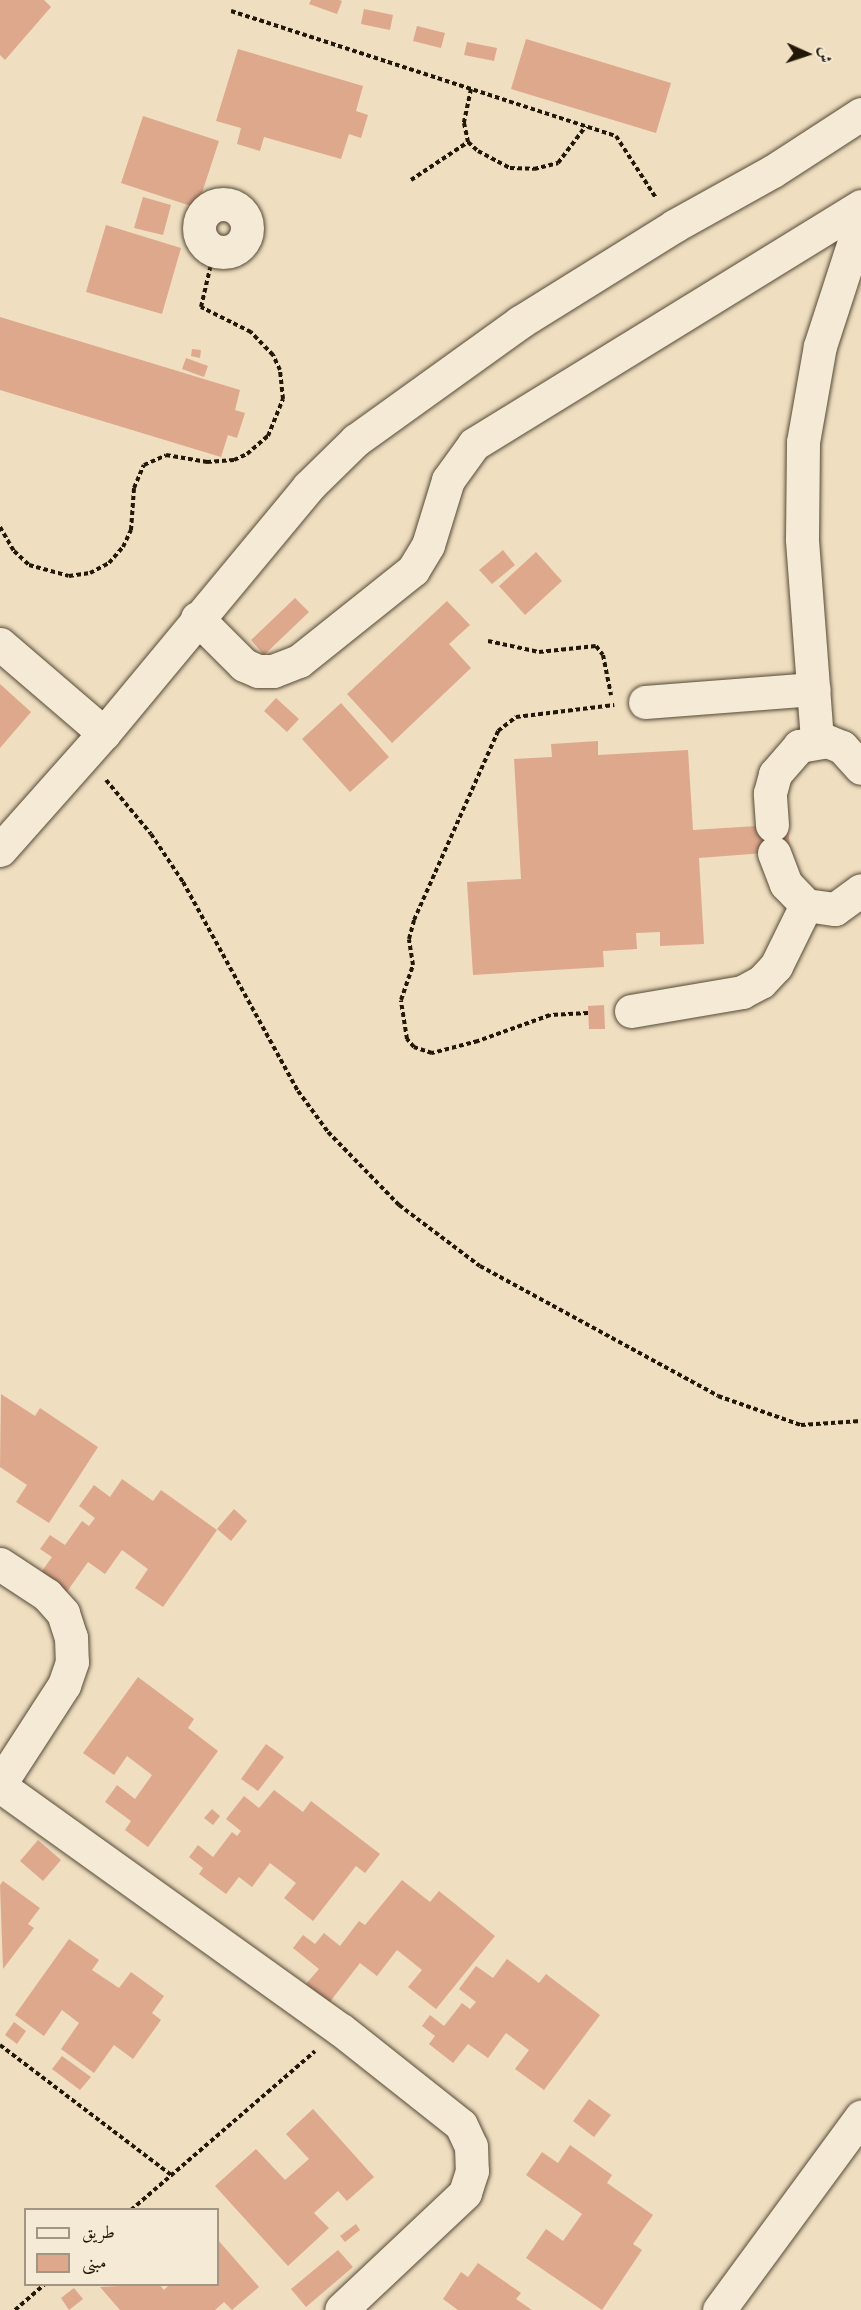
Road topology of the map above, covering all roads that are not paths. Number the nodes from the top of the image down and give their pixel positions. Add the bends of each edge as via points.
1 (861, 114) edge
2 (861, 206) edge
3 (861, 220) edge
4 (197, 618) junction
5 (0, 644) edge
6 (813, 689) junction
7 (645, 702) road end
8 (817, 740) junction
9 (93, 744) junction
10 (861, 768) edge
11 (0, 850) edge
12 (861, 890) edge
13 (806, 905) junction
14 (631, 1011) dead end
15 (0, 1564) edge
16 (0, 1785) edge
17 (861, 2117) edge
18 (341, 2310) edge
19 (719, 2310) edge

1 - 4 street via 520,322 374,425 308,487
2 - 4 street via 474,444 448,480 428,545 413,570 299,661 273,671 244,665
3 - 6 street via 820,346 803,442 802,530
4 - 9 street
5 - 9 street
6 - 7 street
6 - 8 street
8 - 10 street via 842,747
8 - 13 street via 799,746 775,774 770,793 773,839 786,884
9 - 11 street
12 - 13 street via 835,909
13 - 14 street via 776,966 761,982 742,992
15 - 16 street via 47,1595 63,1613 71,1637 72,1662 64,1685
16 - 18 street via 340,2029 461,2125 471,2146 472,2171 465,2193
17 - 19 street

